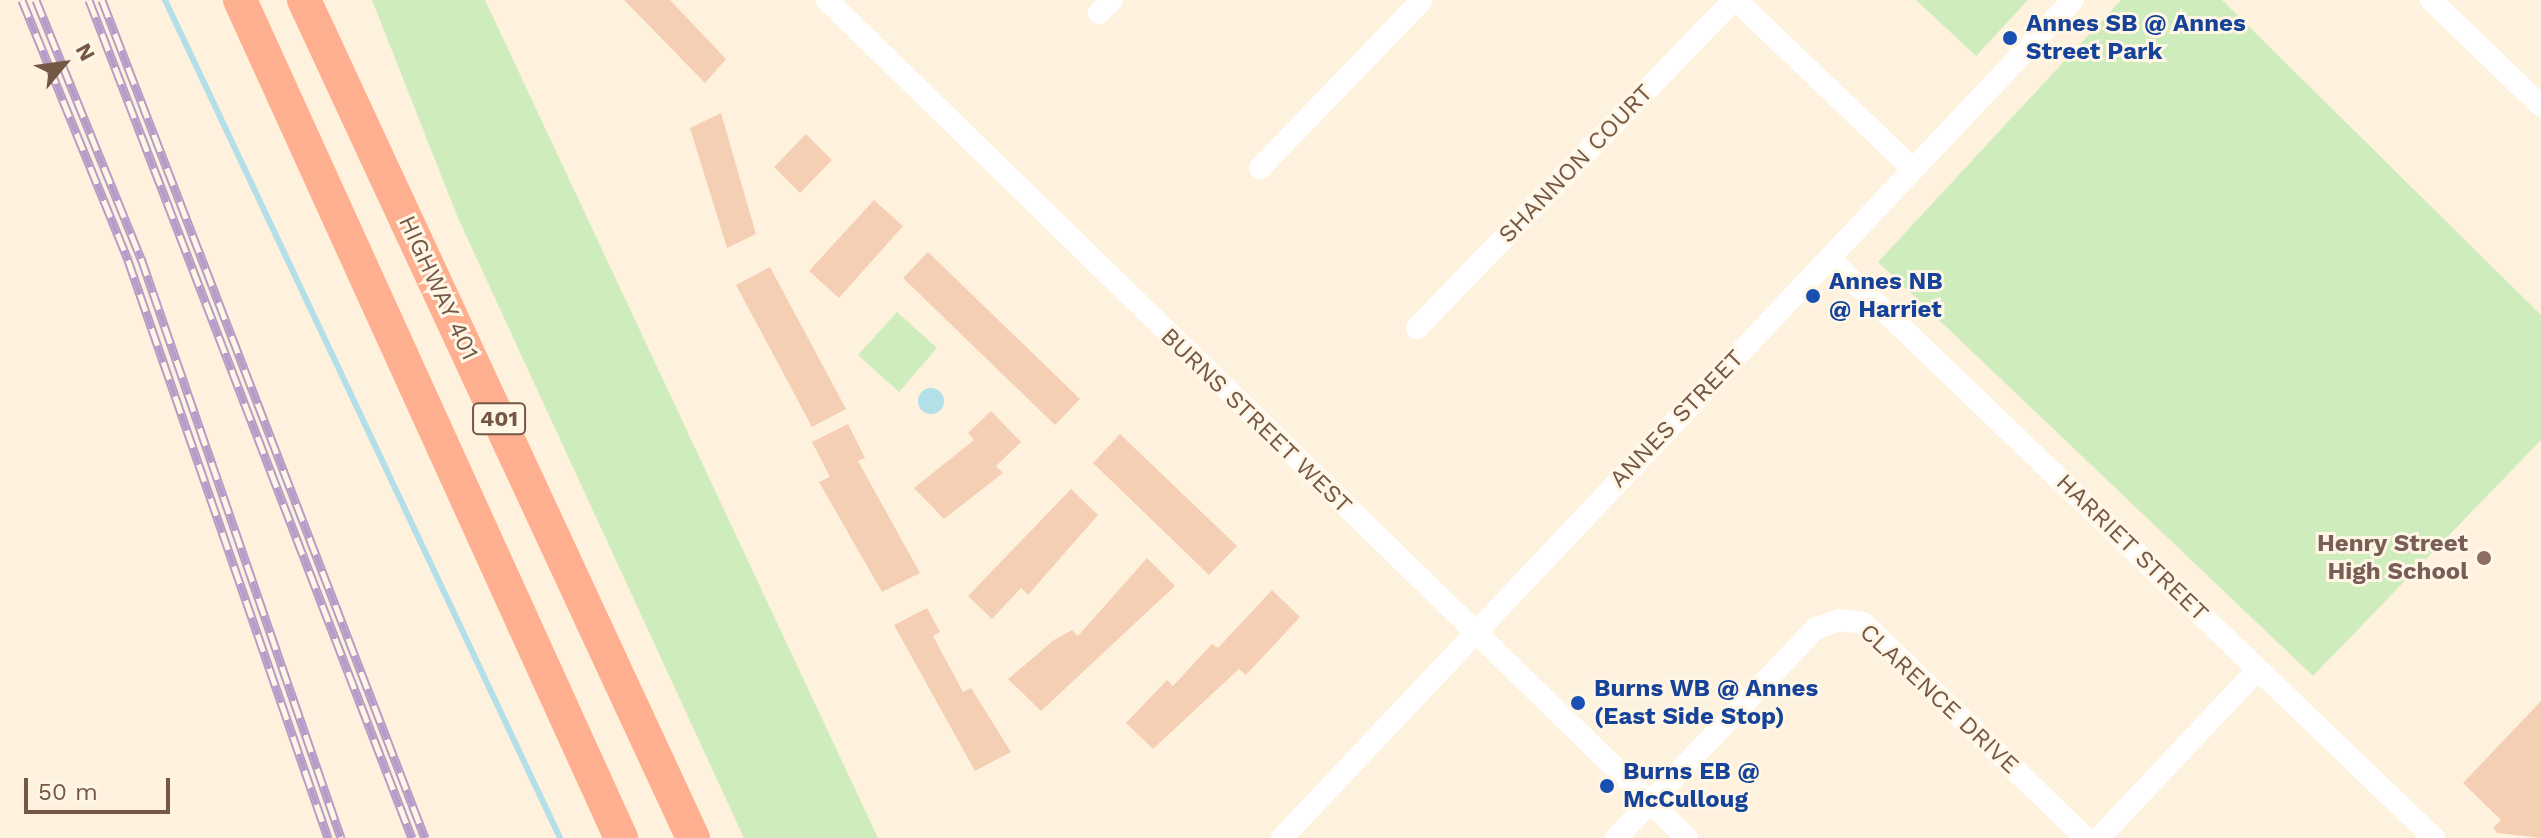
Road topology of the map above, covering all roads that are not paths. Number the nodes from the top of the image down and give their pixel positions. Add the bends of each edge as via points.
1 (240, 0) edge
2 (304, 0) edge
3 (827, 0) edge
4 (1422, 0) edge
5 (1735, 0) edge
6 (2073, 0) edge
7 (2431, 0) edge
8 (2541, 106) edge
9 (1260, 168) dead end
10 (1913, 169) junction
11 (1830, 259) junction
12 (1417, 328) dead end
13 (1473, 633) junction
14 (2258, 669) junction
15 (1650, 801) junction
16 (621, 838) edge
17 (693, 838) edge
18 (1282, 838) edge
19 (1616, 838) edge
20 (1687, 838) edge
21 (2086, 838) edge
22 (2099, 838) edge
23 (2434, 838) edge

1 - 16 highway, 401
2 - 17 highway, HIGHWAY 401 / 401
3 - 13 street, BURNS STREET WEST
4 - 9 street
5 - 10 street
5 - 12 street, SHANNON COURT
6 - 10 street, ANNES STREET
7 - 8 street
10 - 11 street, ANNES STREET
11 - 13 street, ANNES STREET
11 - 14 street, HARRIET STREET
13 - 15 street, BURNS STREET WEST
13 - 18 street, ANNES STREET
14 - 22 street
14 - 23 street, HARRIET STREET
15 - 19 street, CLARENCE DRIVE
15 - 20 street, BURNS STREET WEST
15 - 21 street, CLARENCE DRIVE via 1816,628 1840,620 1863,623

